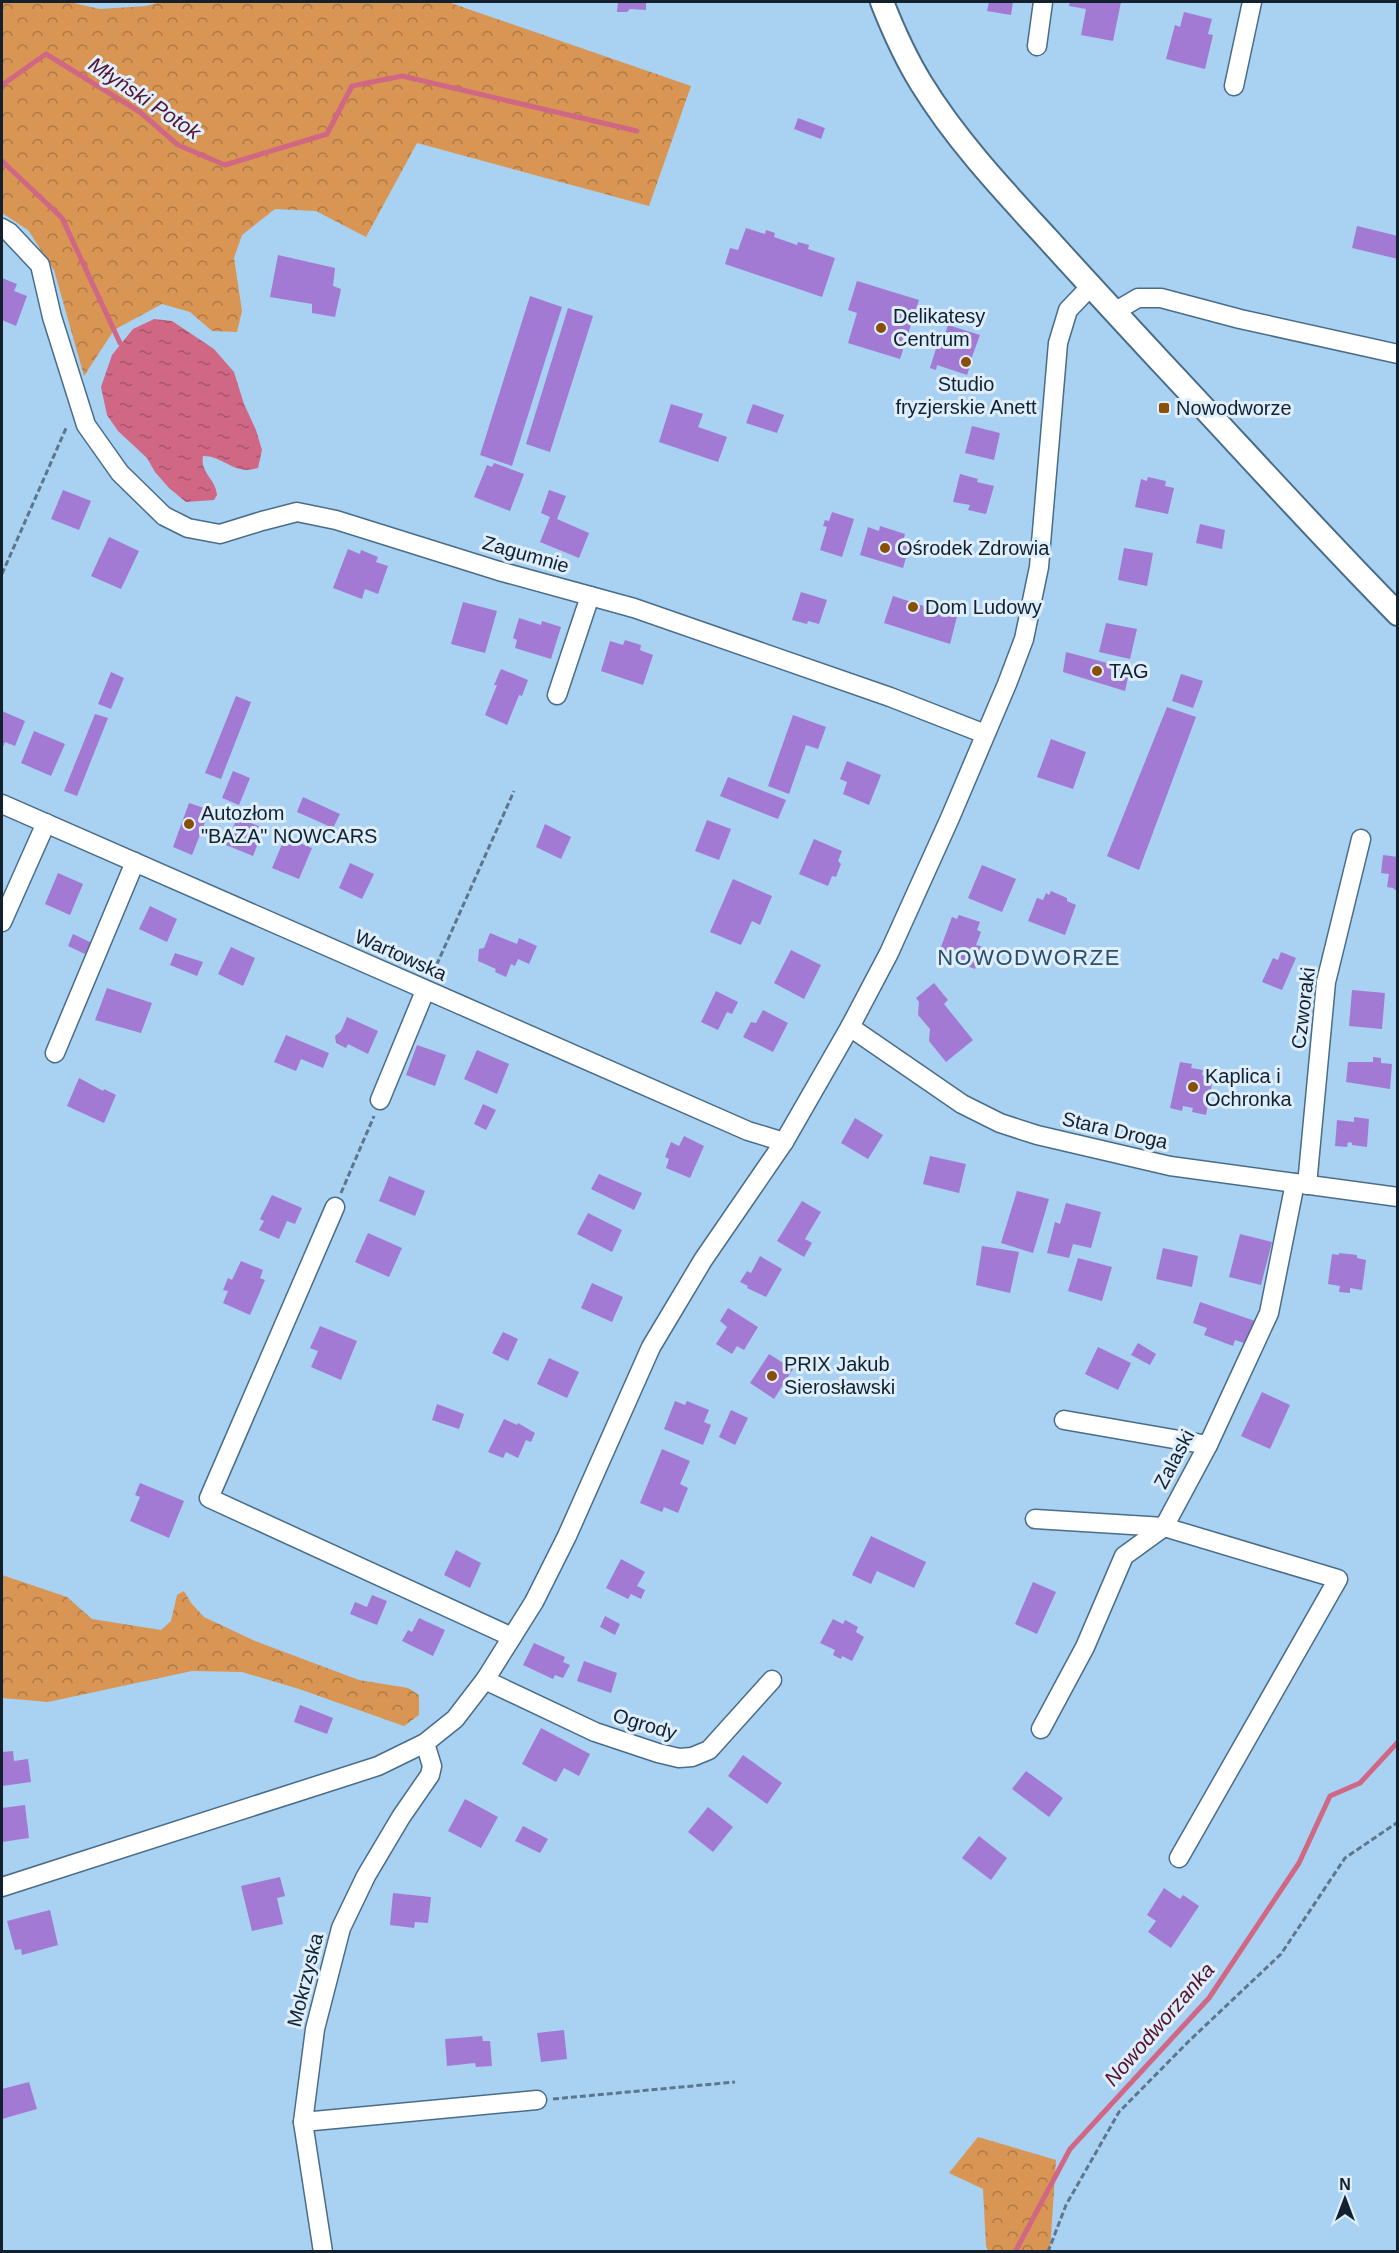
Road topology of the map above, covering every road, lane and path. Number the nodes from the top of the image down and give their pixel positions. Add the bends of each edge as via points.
1 (882, 2) edge
2 (1043, 2) edge
3 (1252, 2) edge
4 (1037, 46) dead end
5 (1234, 86) dead end
6 (2, 228) edge
7 (1090, 287) junction
8 (1114, 312) junction
9 (1398, 354) edge
10 (78, 400) junction
11 (2, 574) edge
12 (590, 596) junction
13 (1398, 614) edge
14 (557, 695) dead end
15 (985, 734) junction
16 (514, 791) dead end
17 (2, 804) edge
18 (46, 823) junction
19 (1361, 839) dead end
20 (135, 862) junction
21 (2, 922) edge
22 (425, 991) junction
23 (850, 1027) junction
24 (55, 1053) dead end
25 (380, 1100) joint
26 (784, 1142) junction
27 (1301, 1184) junction
28 (1398, 1197) edge
29 (335, 1207) joint
30 (1064, 1420) dead end
31 (1208, 1445) junction
32 (1035, 1519) dead end
33 (1164, 1527) junction
34 (512, 1637) junction
35 (485, 1680) junction
36 (772, 1680) dead end
37 (1041, 1729) dead end
38 (425, 1743) junction
39 (1398, 1822) edge
40 (1179, 1858) dead end
41 (2, 1887) edge
42 (735, 2082) dead end
43 (537, 2100) joint
44 (303, 2122) junction
45 (322, 2252) edge
46 (1048, 2252) edge

1 - 7 main road via 908,60 951,128
2 - 4 street
3 - 5 street
6 - 10 street, Zagumnie via 40,265
7 - 8 main road
7 - 15 street via 1068,310 1058,343 1039,567 1024,639
8 - 9 street via 1138,298 1161,298
8 - 13 main road
10 - 11 path
10 - 12 street, Zagumnie via 86,424 120,473 164,516 188,528 220,534 297,512 336,520
12 - 14 street
12 - 15 street, Zagumnie via 879,693
15 - 23 street via 889,953
16 - 22 path
17 - 18 street, Wartowska
18 - 20 street, Wartowska
18 - 21 street
19 - 27 street, Czworaki via 1326,982
20 - 22 street, Wartowska
20 - 24 street
22 - 25 street
22 - 26 street, Wartowska via 748,1131
23 - 26 street
23 - 27 street, Stara Droga via 962,1104 1000,1123 1170,1166
25 - 29 path
26 - 34 street via 675,1303 651,1347 567,1536
27 - 28 street, Stara Droga
27 - 31 street, Zalaski via 1269,1313
29 - 34 street via 209,1498
30 - 31 street
31 - 33 street, Zalaski
32 - 33 street
33 - 37 street, Zalaski via 1124,1556 1085,1647
33 - 40 street via 1338,1579
34 - 35 street
35 - 36 street, Ogrody via 595,1732 679,1758 709,1750
35 - 38 street via 455,1719
38 - 41 street via 378,1766
38 - 44 street, Mokrzyska via 432,1766 430,1775 389,1836 341,1928 315,2029
39 - 46 path via 1345,1858 1281,1954 1119,2112 1066,2205
42 - 43 path
43 - 44 street
44 - 45 street, Mokrzyska

